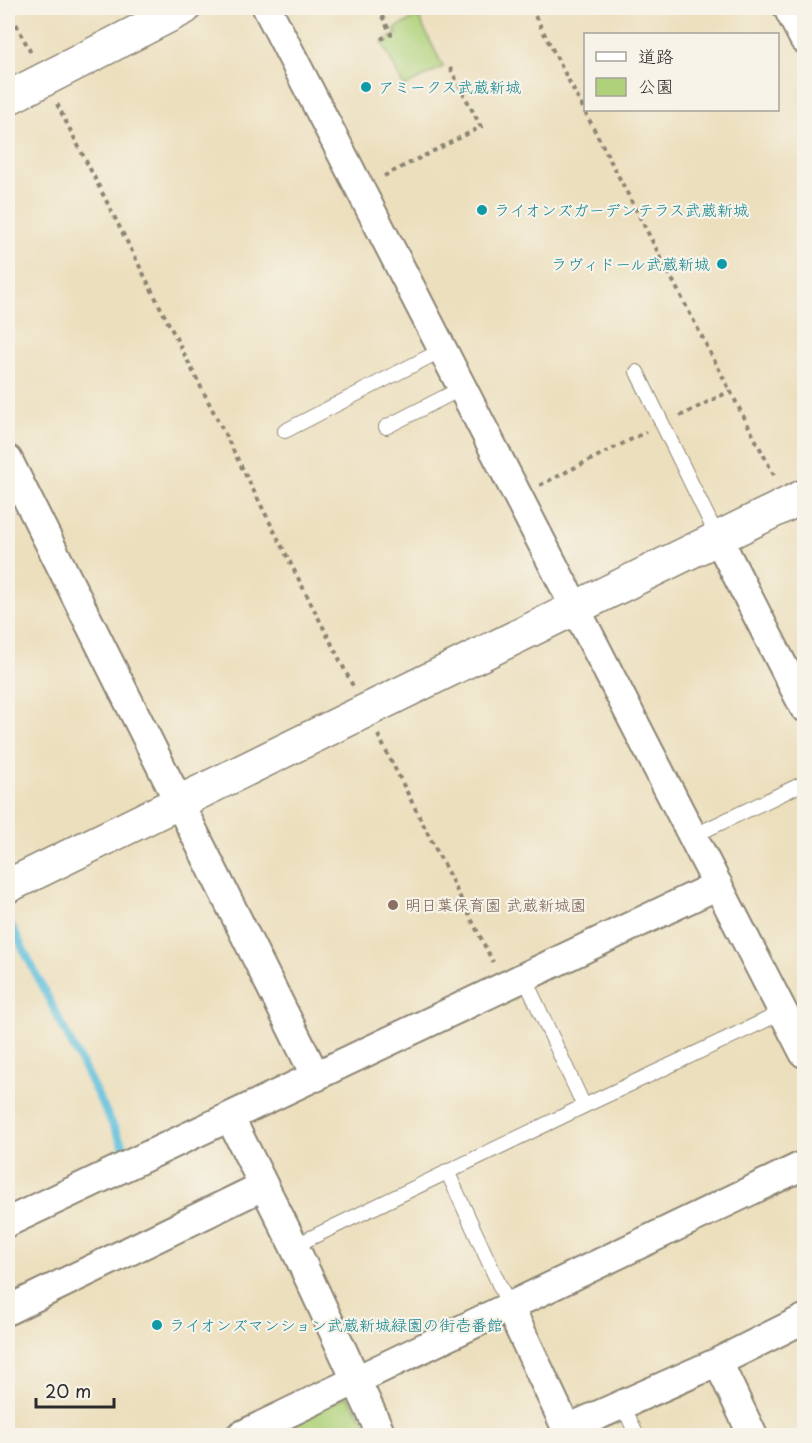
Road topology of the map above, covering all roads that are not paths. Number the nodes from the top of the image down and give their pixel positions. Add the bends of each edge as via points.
1 (184, 8) edge
2 (267, 8) edge
3 (788, 8) edge
4 (804, 39) edge
5 (8, 98) edge
6 (442, 350) junction
7 (637, 372) dead end
8 (462, 388) junction
9 (386, 427) dead end
10 (285, 431) dead end
11 (8, 460) edge
12 (797, 500) edge
13 (718, 538) junction
14 (575, 608) junction
15 (804, 708) edge
16 (804, 783) edge
17 (180, 803) junction
18 (693, 836) junction
19 (718, 885) junction
20 (8, 886) edge
21 (514, 982) junction
22 (783, 1012) junction
23 (804, 1053) edge
24 (316, 1077) junction
25 (584, 1106) junction
26 (230, 1118) junction
27 (804, 1165) edge
28 (447, 1171) junction
29 (263, 1186) junction
30 (8, 1222) edge
31 (294, 1246) junction
32 (509, 1306) junction
33 (8, 1310) edge
34 (804, 1319) edge
35 (718, 1362) junction
36 (356, 1379) junction
37 (623, 1405) junction
38 (569, 1432) edge
39 (240, 1436) edge
40 (382, 1436) edge
41 (638, 1436) edge
42 (753, 1436) edge

1 - 5 street
2 - 6 street
3 - 4 street
6 - 8 street
6 - 10 lane
7 - 13 lane
8 - 9 lane
8 - 14 street
11 - 17 street
12 - 13 street
13 - 14 street
13 - 15 street
14 - 17 street
14 - 18 street
16 - 18 lane
17 - 20 street
17 - 24 street
18 - 19 street
19 - 21 street
19 - 22 street
21 - 24 street
21 - 25 lane
22 - 23 street
22 - 25 lane
24 - 26 street
25 - 28 lane
26 - 29 street
26 - 30 street
27 - 32 street
28 - 31 lane
28 - 32 lane
29 - 31 street
29 - 33 street
31 - 36 street
32 - 36 street
32 - 38 street
34 - 35 street
35 - 37 street
35 - 42 street
36 - 39 street
36 - 40 street
37 - 38 street
37 - 41 lane

